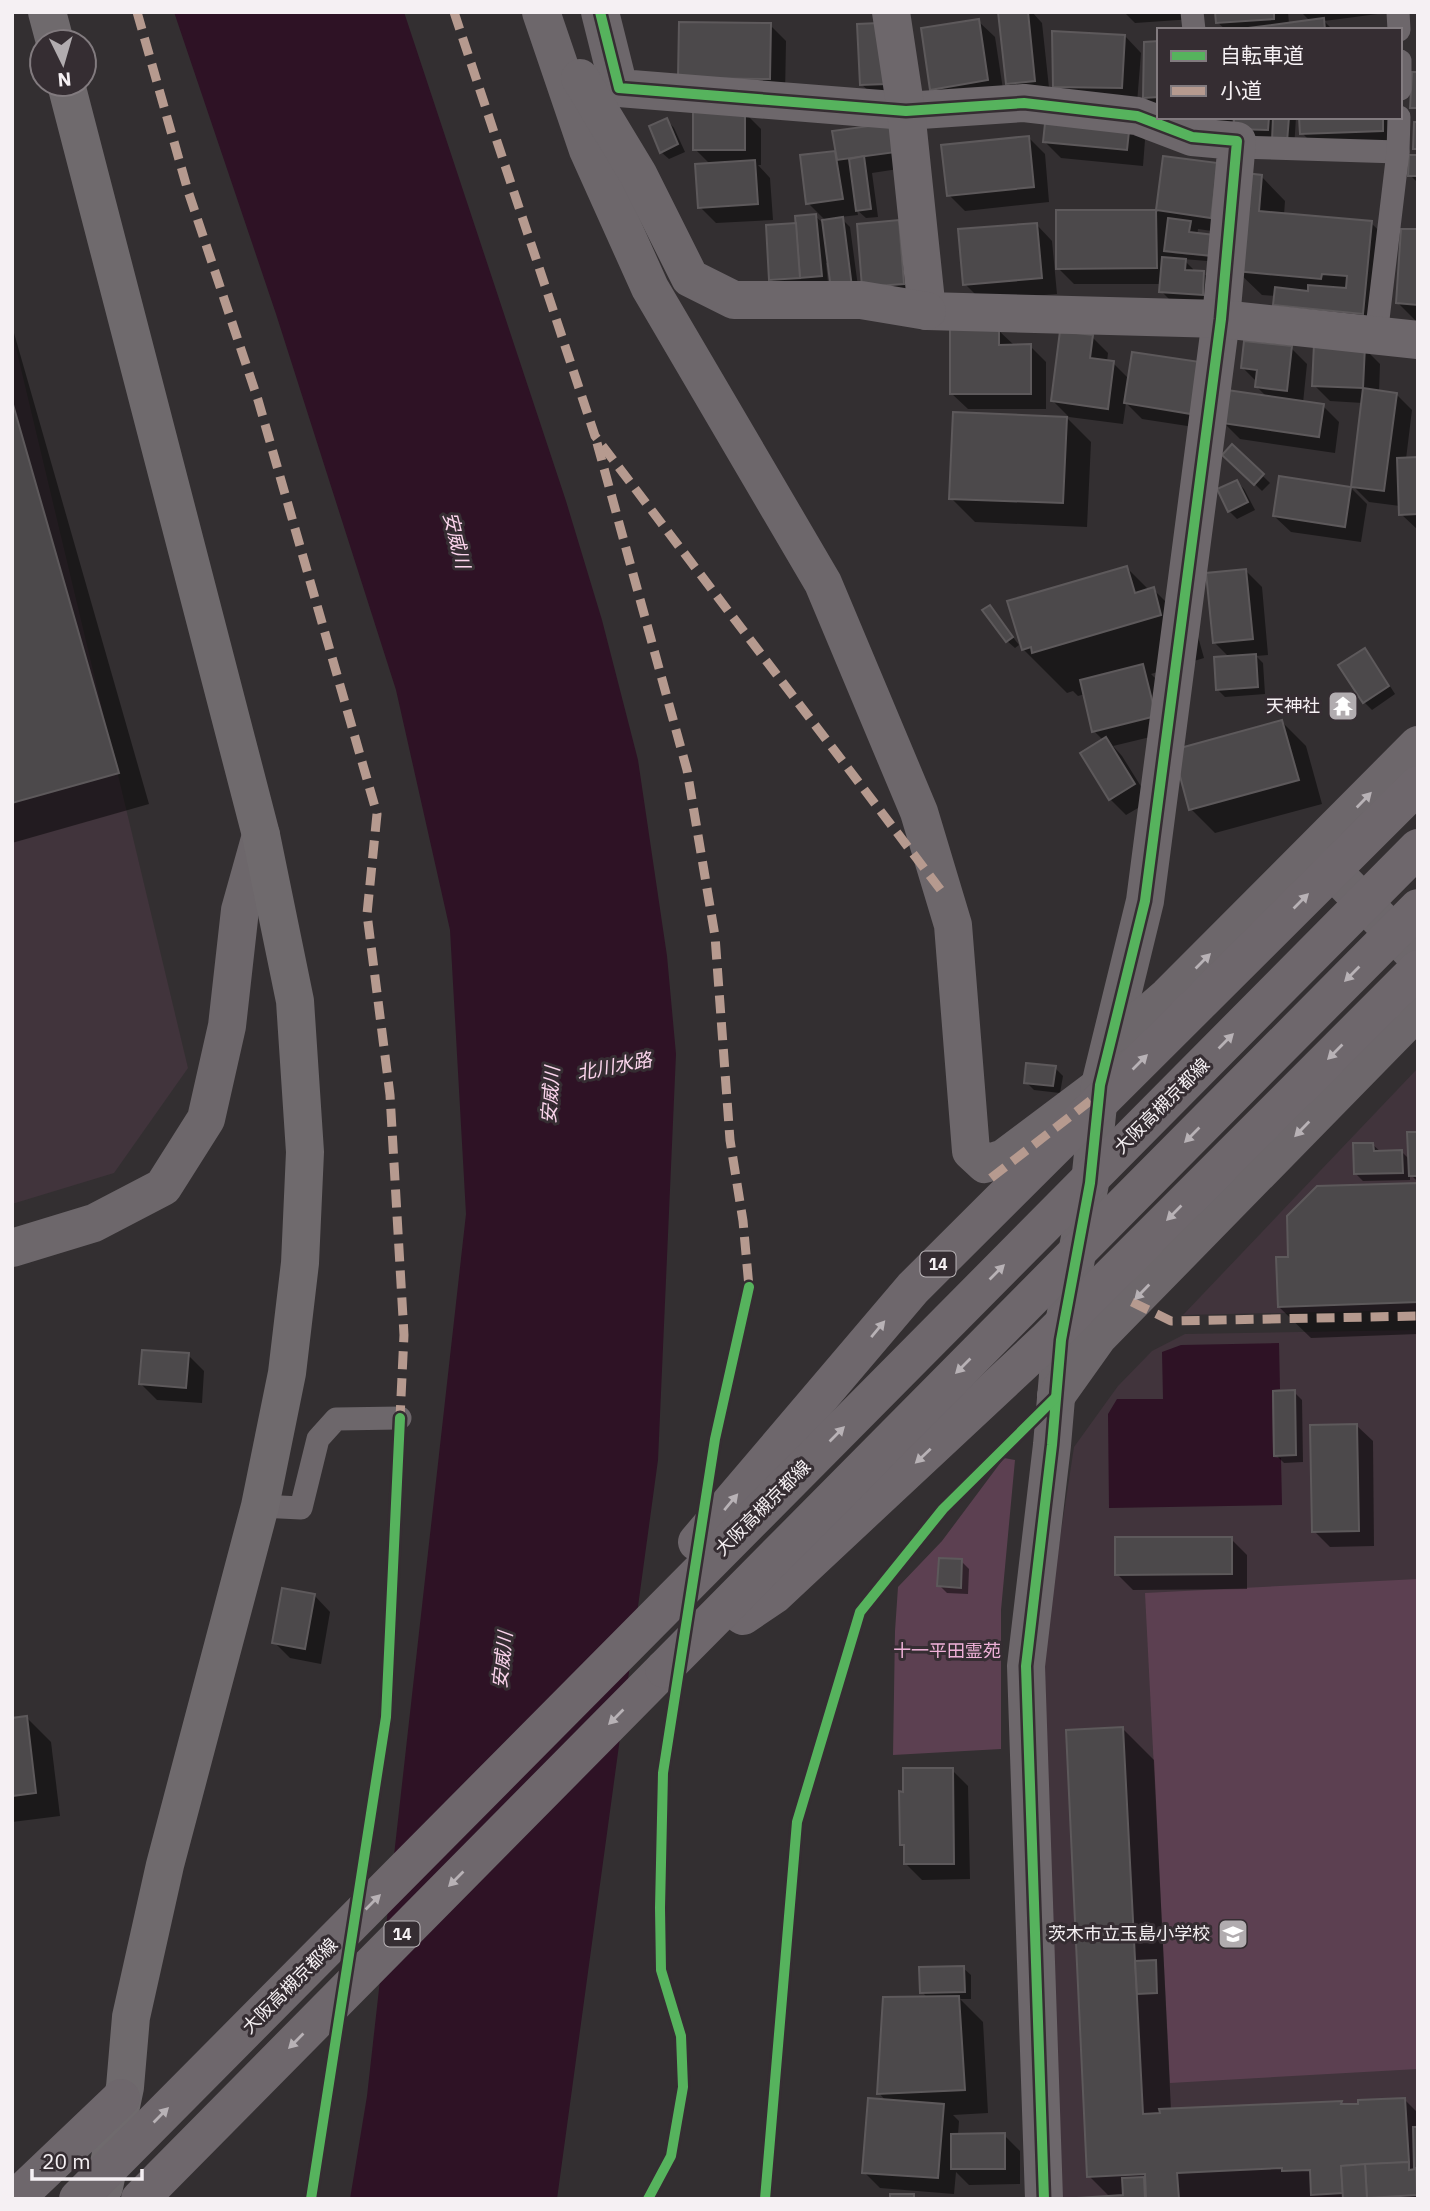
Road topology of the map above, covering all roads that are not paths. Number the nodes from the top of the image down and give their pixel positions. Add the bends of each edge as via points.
1 (600, 12) edge
2 (891, 12) edge
3 (542, 14) edge
4 (70, 98) edge
5 (906, 111) junction
6 (1399, 119) edge
7 (1193, 127) edge
8 (1237, 148) junction
9 (1398, 152) junction
10 (927, 311) junction
11 (1221, 318) junction
12 (1376, 336) junction
13 (1418, 340) edge
14 (1418, 746) edge
15 (1418, 785) edge
16 (261, 835) junction
17 (1418, 848) edge
18 (1314, 852) junction
19 (1418, 908) edge
20 (1418, 958) edge
21 (1418, 969) edge
22 (1418, 1010) edge
23 (1113, 1034) junction
24 (1100, 1085) junction
25 (12, 1248) edge
26 (1055, 1398) junction
27 (400, 1419) dead end
28 (260, 1506) junction
29 (664, 1669) junction
30 (496, 1778) junction
31 (121, 2098) junction
32 (15, 2199) edge
33 (78, 2199) edge
34 (101, 2199) edge
35 (141, 2199) edge
36 (1044, 2199) edge

1 - 5 street via 619,88
2 - 5 street
3 - 10 street via 638,174 690,278 734,300 861,300
3 - 24 street via 588,150 650,288 823,583 919,813 953,925 971,1151 985,1164 1004,1158
4 - 16 street
5 - 7 street via 1024,103
5 - 10 street
6 - 9 lane
7 - 8 street via 1237,141
8 - 9 lane
8 - 11 street
9 - 12 lane
10 - 11 street
11 - 12 street
11 - 23 street via 1144,901
12 - 13 street
18 -> 14 street
30 -> 15 main road, 14, bridge via 913,1288
16 - 25 street via 240,911 227,1026 206,1119 163,1187 94,1223
16 - 28 street via 295,1001 305,1152 300,1263 287,1373
30 -> 17 main road, 大阪高槻京都線 / 14, bridge
18 - 20 street
23 -> 18 street via 1168,996
19 -> 29 main road, 14, bridge
21 -> 29 main road, 14, bridge via 1046,1341 774,1595
22 -> 26 street via 1098,1337
23 - 24 street
24 - 26 street via 1090,1183
26 - 36 street via 1026,1666
27 - 28 lane via 336,1419 318,1438 301,1508
28 - 31 street via 164,1865 131,2017
29 -> 35 main road, 14
33 -> 30 main road, 大阪高槻京都線 / 14, bridge
31 - 32 main road
31 - 34 street

